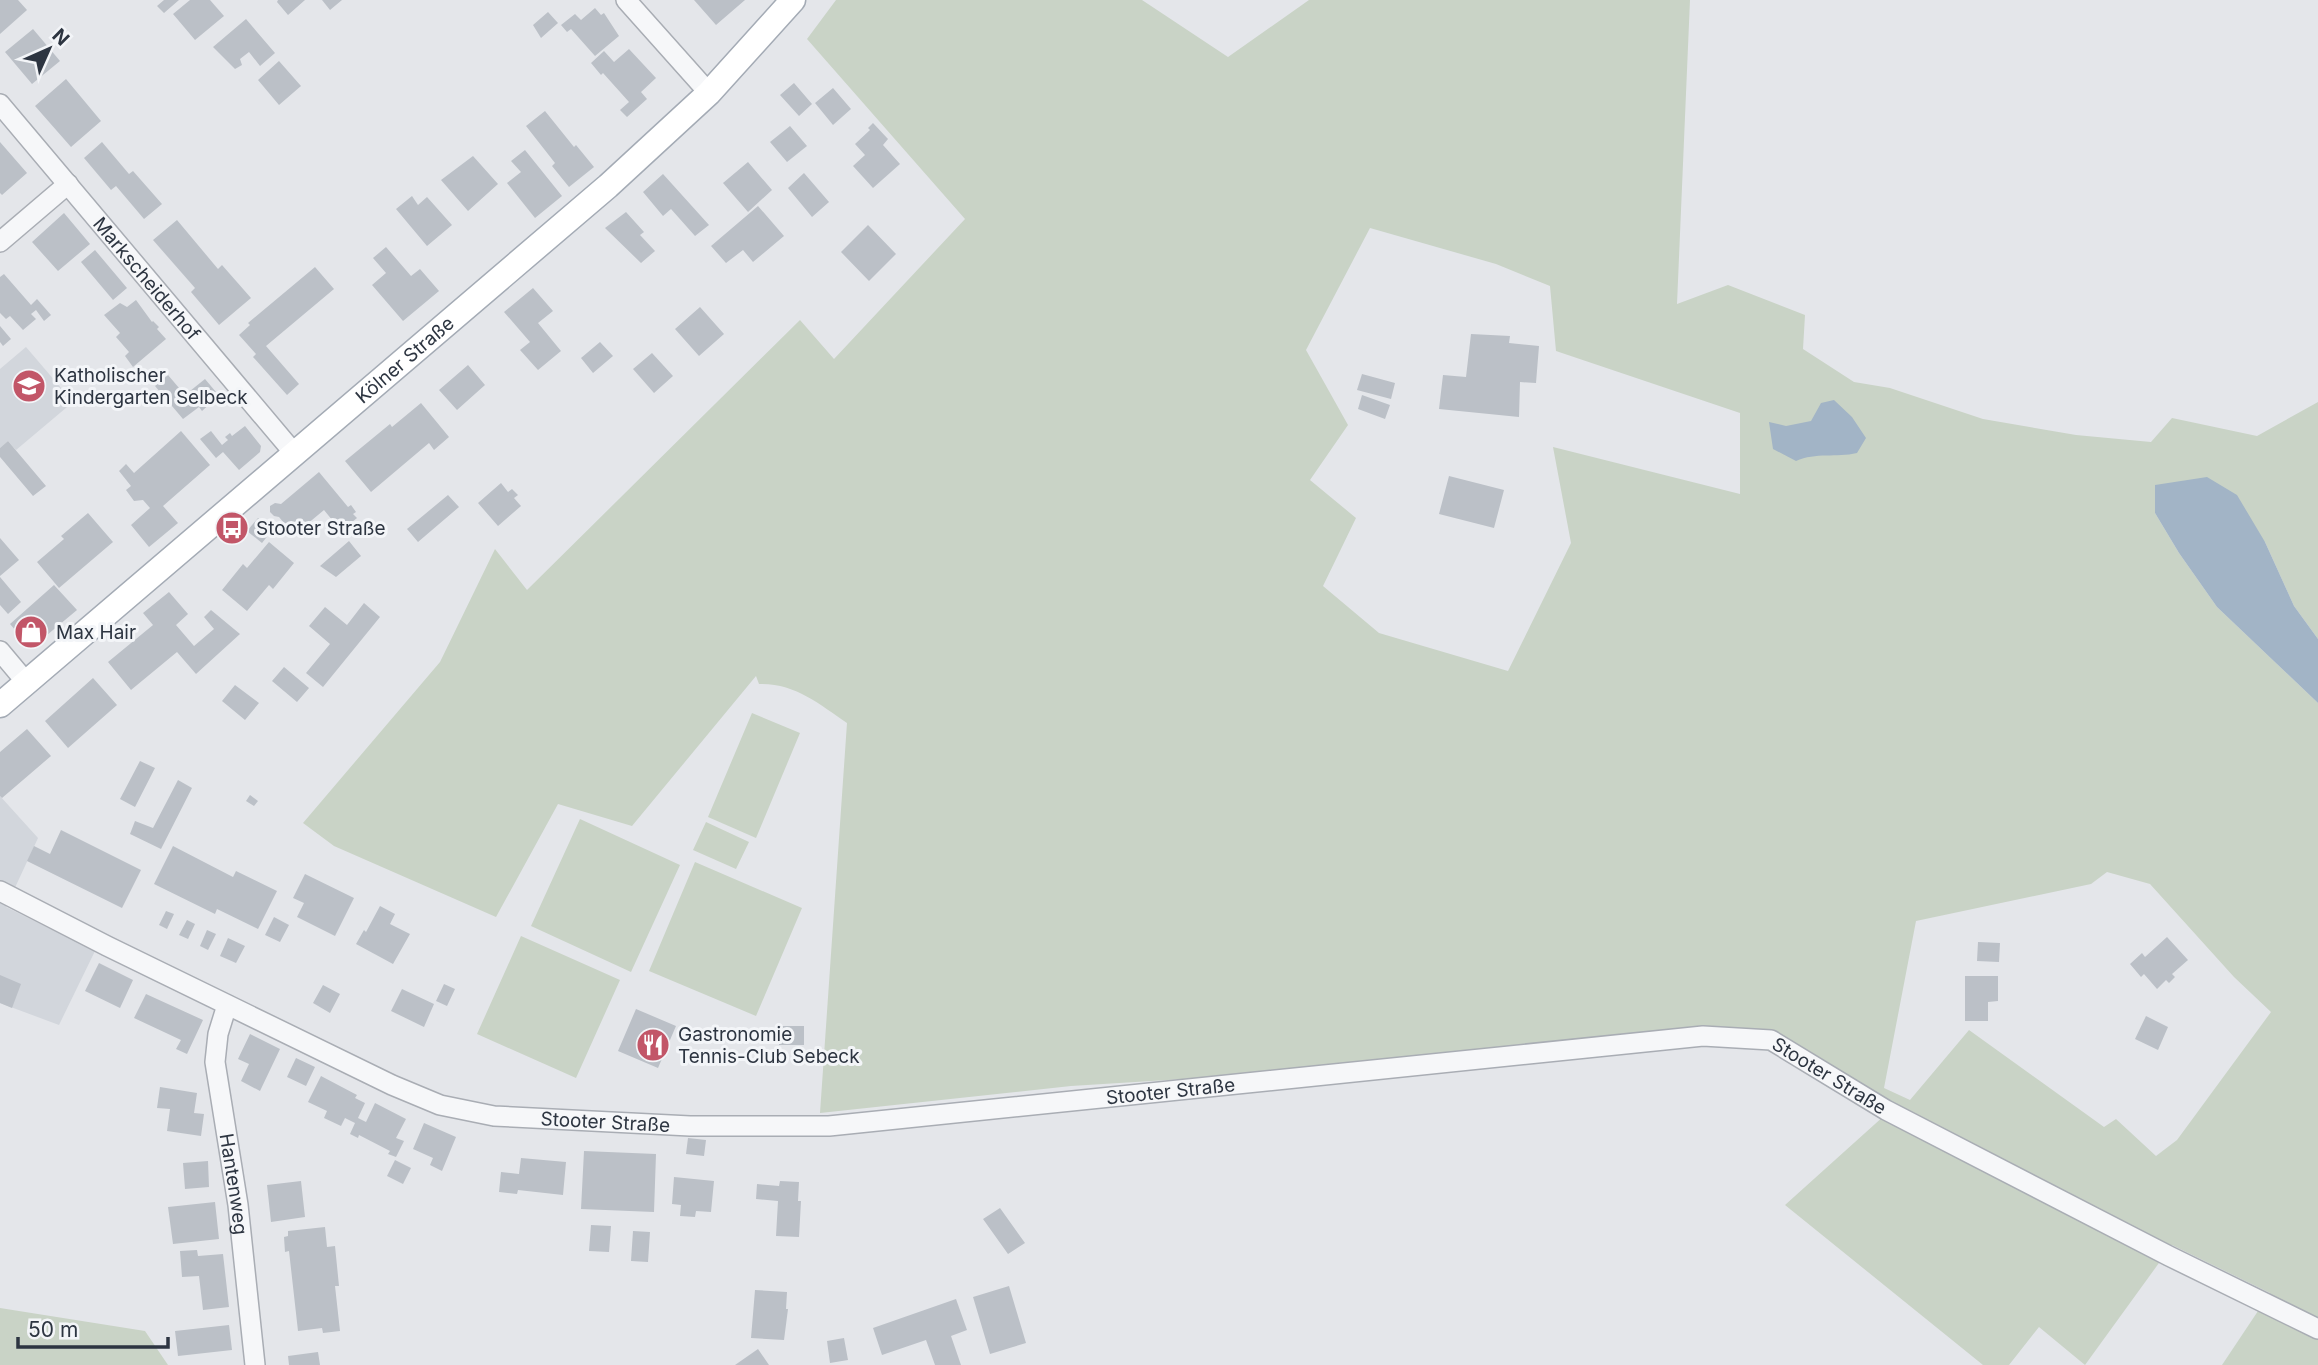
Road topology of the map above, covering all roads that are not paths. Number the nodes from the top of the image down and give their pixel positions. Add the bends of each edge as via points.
1 (626, 0) edge
2 (793, 0) edge
3 (709, 93) junction
4 (0, 104) edge
5 (68, 184) junction
6 (0, 242) edge
7 (295, 453) junction
8 (0, 651) edge
9 (26, 682) junction
10 (0, 705) edge
11 (0, 891) edge
12 (227, 1005) junction
13 (2318, 1329) edge
14 (255, 1365) edge

1 - 3 street
2 - 3 main road, Kölner Straße
3 - 7 main road, Kölner Straße via 608,186
4 - 5 street, Markscheiderhof
5 - 6 street
5 - 7 street, Markscheiderhof
7 - 9 main road, Kölner Straße
8 - 9 street
9 - 10 main road, Kölner Straße
11 - 12 street, Stooter Straße
12 - 13 street, Stooter Straße via 440,1105 494,1116 690,1126 829,1126 1703,1036 1771,1040 1886,1110
12 - 14 street, Hantenweg via 215,1062 238,1205

